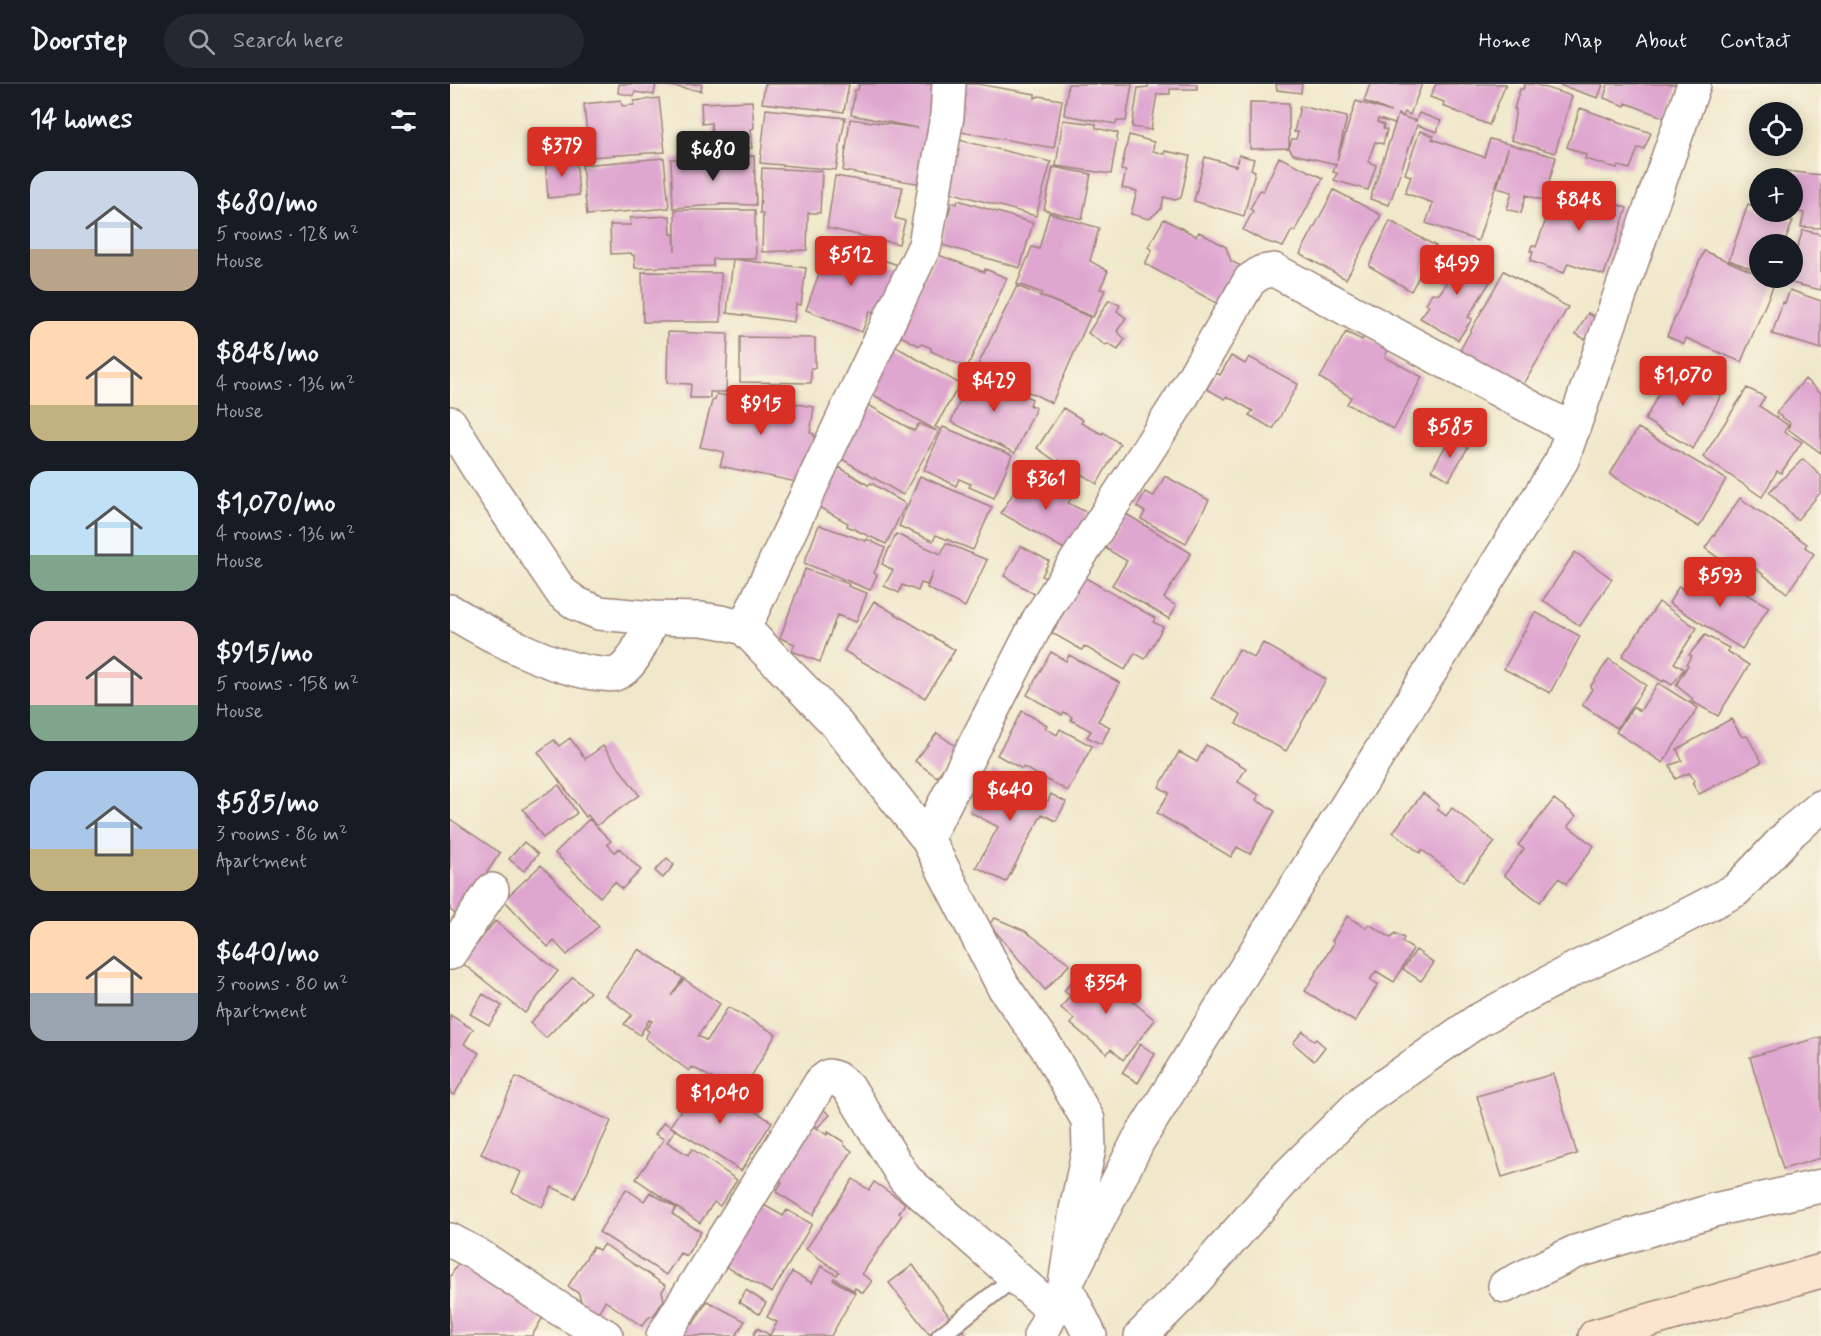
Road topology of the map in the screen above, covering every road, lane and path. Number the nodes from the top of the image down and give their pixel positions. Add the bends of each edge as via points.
1 (949, 84) edge
2 (1694, 84) edge
3 (450, 423) edge
4 (1574, 430) junction
5 (450, 611) edge
6 (653, 618) junction
7 (744, 628) junction
8 (1821, 807) edge
9 (927, 838) junction
10 (492, 890) dead end
11 (450, 953) edge
12 (1821, 1186) edge
13 (450, 1240) edge
14 (1821, 1271) edge
15 (1015, 1277) junction
16 (1505, 1286) dead end
17 (1053, 1310) edge
18 (606, 1336) edge
19 (663, 1336) edge
20 (940, 1336) edge
21 (1090, 1336) edge
22 (1142, 1336) edge
23 (1595, 1336) edge

1 - 7 street via 925,245
2 - 4 street
3 - 6 street via 562,593 598,613
4 - 9 street via 1275,270 1250,280 1180,400 1039,619
4 - 17 street via 1562,460 1138,1141
5 - 6 street via 544,659 586,673 614,675 633,657
6 - 7 street via 721,622
7 - 9 street via 834,722
8 - 22 street via 1792,831 1736,890 1477,1021 1364,1100 1289,1174
9 - 17 street via 1004,986 1047,1048 1088,1120 1089,1148
10 - 11 street
12 - 16 street via 1714,1210 1575,1252
13 - 18 street
14 - 23 main road
15 - 17 street
15 - 19 street via 905,1179 849,1088 829,1076 821,1082
15 - 20 lane
17 - 21 street

